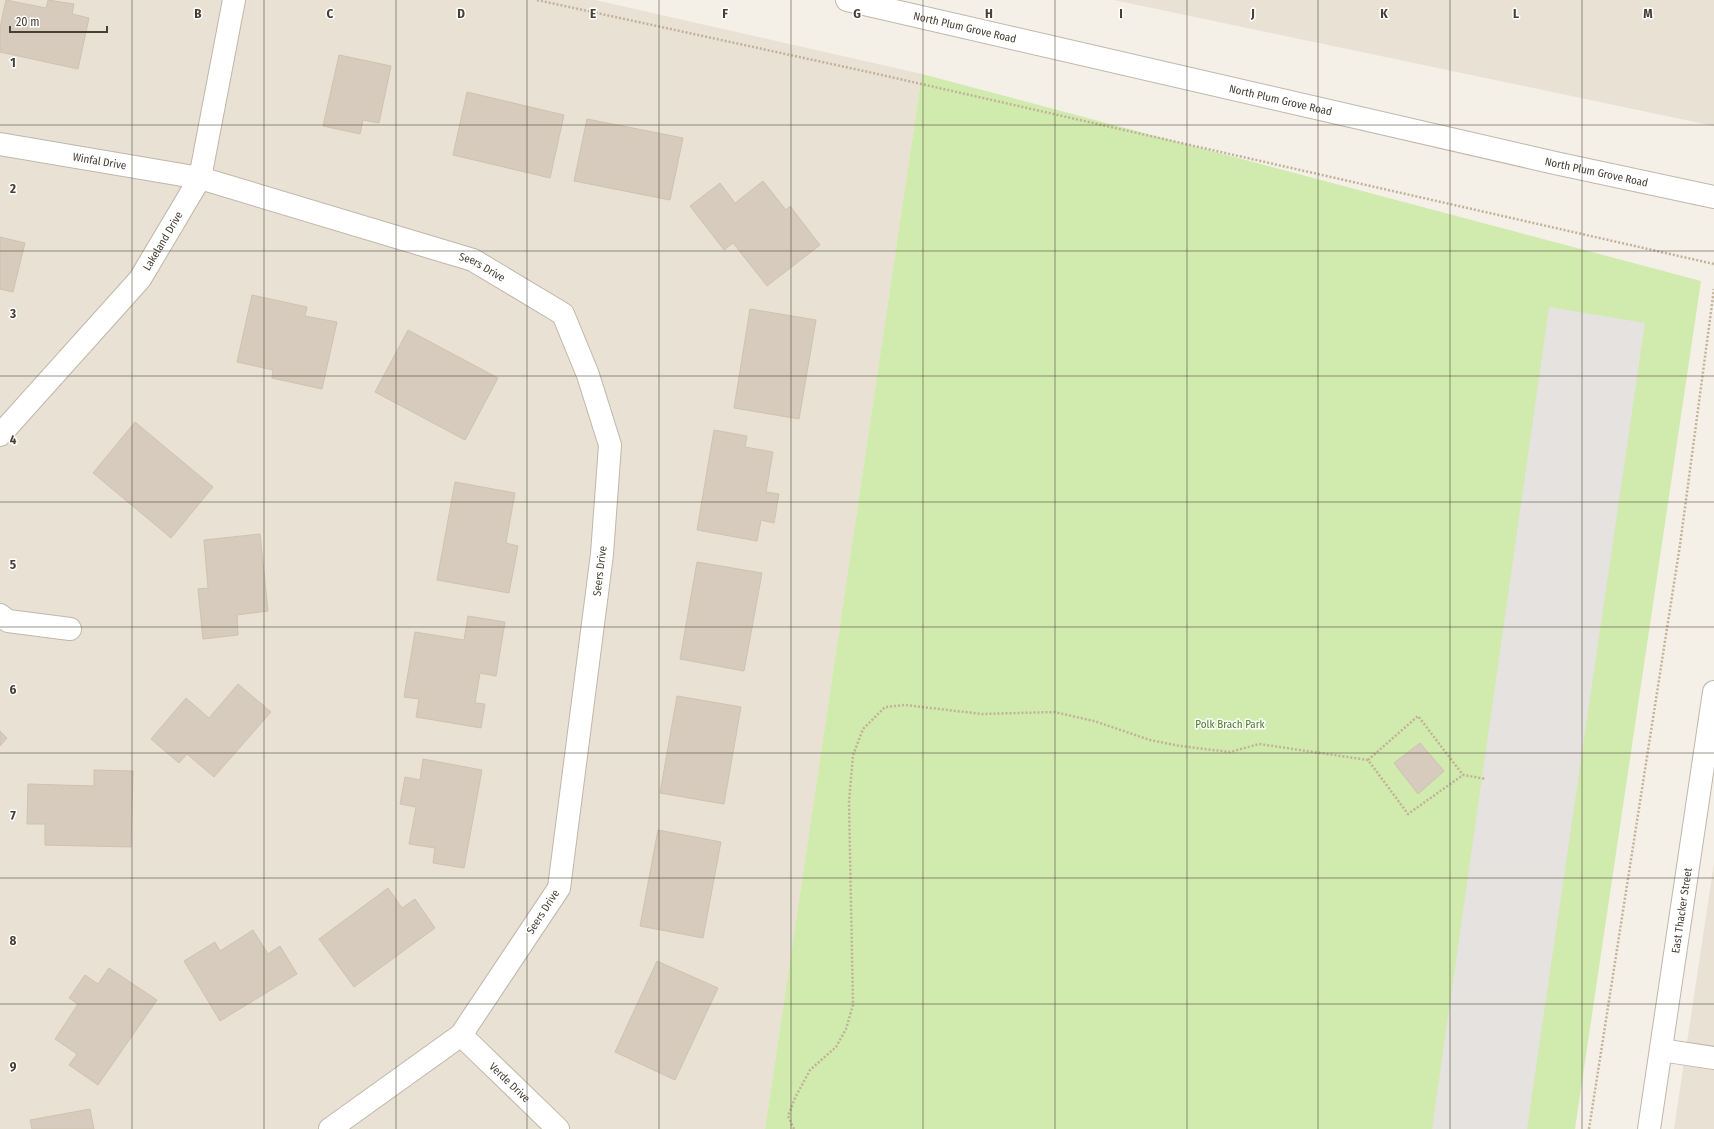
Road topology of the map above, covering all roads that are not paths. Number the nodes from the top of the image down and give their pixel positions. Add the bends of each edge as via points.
1 (234, 0) edge
2 (847, 0) edge
3 (0, 144) edge
4 (200, 178) junction
5 (1714, 197) edge
6 (0, 435) edge
7 (0, 615) edge
8 (70, 629) dead end
9 (1714, 692) edge
10 (461, 1035) junction
11 (1662, 1050) junction
12 (1714, 1058) edge
13 (330, 1129) edge
14 (558, 1129) edge
15 (1648, 1129) edge

1 - 4 street, Lakeland Drive
2 - 5 street, North Plum Grove Road via 1554,163
3 - 4 street, Winfal Drive
4 - 6 street, Lakeland Drive via 140,279
4 - 10 street, Seers Drive via 474,260 563,314 588,375 610,445 602,554 559,888
7 - 8 street via 8,621
9 - 11 street, East Thacker Street
10 - 13 street, Seers Drive
10 - 14 street, Verde Drive
11 - 12 street
11 - 15 street, East Thacker Street

